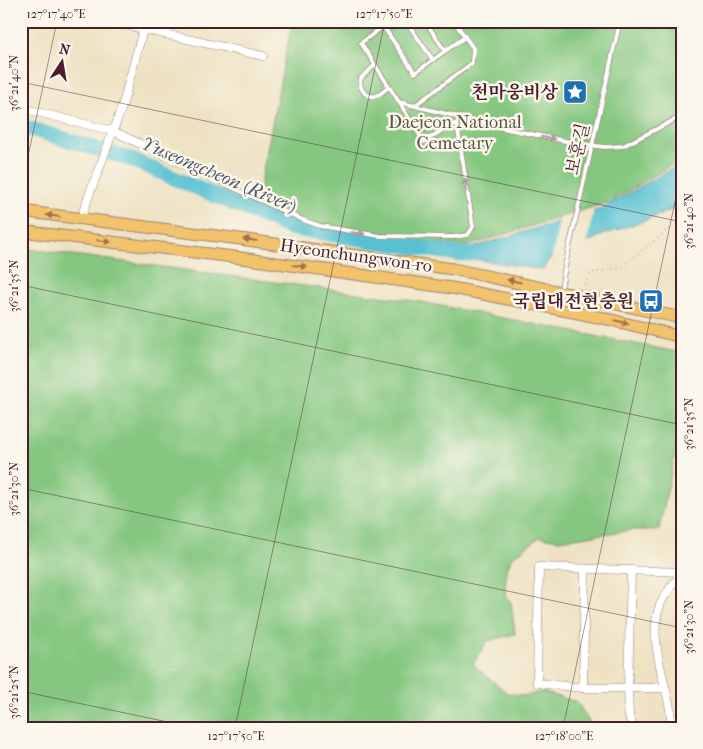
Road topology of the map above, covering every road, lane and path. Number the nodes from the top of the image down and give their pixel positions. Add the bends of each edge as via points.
1 (107, 21) edge
2 (372, 21) edge
3 (390, 21) edge
4 (406, 21) edge
5 (425, 21) edge
6 (454, 21) edge
7 (620, 21) edge
8 (383, 26) junction
9 (143, 30) junction
10 (378, 30) junction
11 (465, 37) junction
12 (445, 51) junction
13 (263, 56) dead end
14 (433, 60) junction
15 (375, 65) junction
16 (389, 87) junction
17 (399, 102) junction
18 (414, 106) junction
19 (21, 108) edge
20 (682, 116) edge
21 (466, 120) junction
22 (457, 124) junction
23 (113, 133) junction
24 (593, 146) junction
25 (25, 176) dead end
26 (214, 179) joint
27 (21, 207) edge
28 (21, 212) edge
29 (82, 220) junction
30 (682, 225) edge
31 (21, 231) edge
32 (584, 284) dead end
33 (562, 291) junction
34 (558, 309) junction
35 (682, 318) edge
36 (682, 337) edge
37 (585, 570) junction
38 (631, 570) junction
39 (682, 572) edge
40 (583, 688) junction
41 (665, 688) junction
42 (628, 689) junction
43 (633, 728) edge
44 (671, 728) edge

1 - 9 street
2 - 10 lane
3 - 8 lane
4 - 14 lane
5 - 12 lane
6 - 11 lane
7 - 24 lane, 보훈길
8 - 10 lane
8 - 14 lane via 415,73
9 - 13 street
9 - 23 street
10 - 15 lane via 361,43
11 - 12 lane
11 - 18 lane via 473,48 472,63
12 - 14 lane
15 - 16 lane
15 - 16 lane via 360,78 362,90 373,96
16 - 17 lane
17 - 18 lane
17 - 22 lane via 424,142
18 - 21 lane
19 - 23 street
20 - 24 lane via 623,146
21 - 22 lane
21 -> 24 lane
26 -> 22 lane via 320,226 380,236 468,235 473,227
23 - 26 street
23 - 29 street
24 - 33 lane, 보훈길
25 - 27 lane
29 -> 28 main road, Hyeonchungwon-ro
33 -> 29 main road, Hyeonchungwon-ro via 452,269
30 - 32 path via 666,231 620,268 591,273
31 -> 34 main road, Hyeonchungwon-ro via 443,286
33 - 34 lane, 보훈길
33 - 35 main road, Hyeonchungwon-ro
34 -> 36 main road, Hyeonchungwon-ro
37 - 38 street
37 - 40 street
37 - 40 street via 539,567 537,673 537,682
38 - 39 street
38 - 42 street
39 - 41 street via 668,590 657,622 656,643
40 - 42 street
41 - 42 street
41 - 44 street
42 - 43 street

